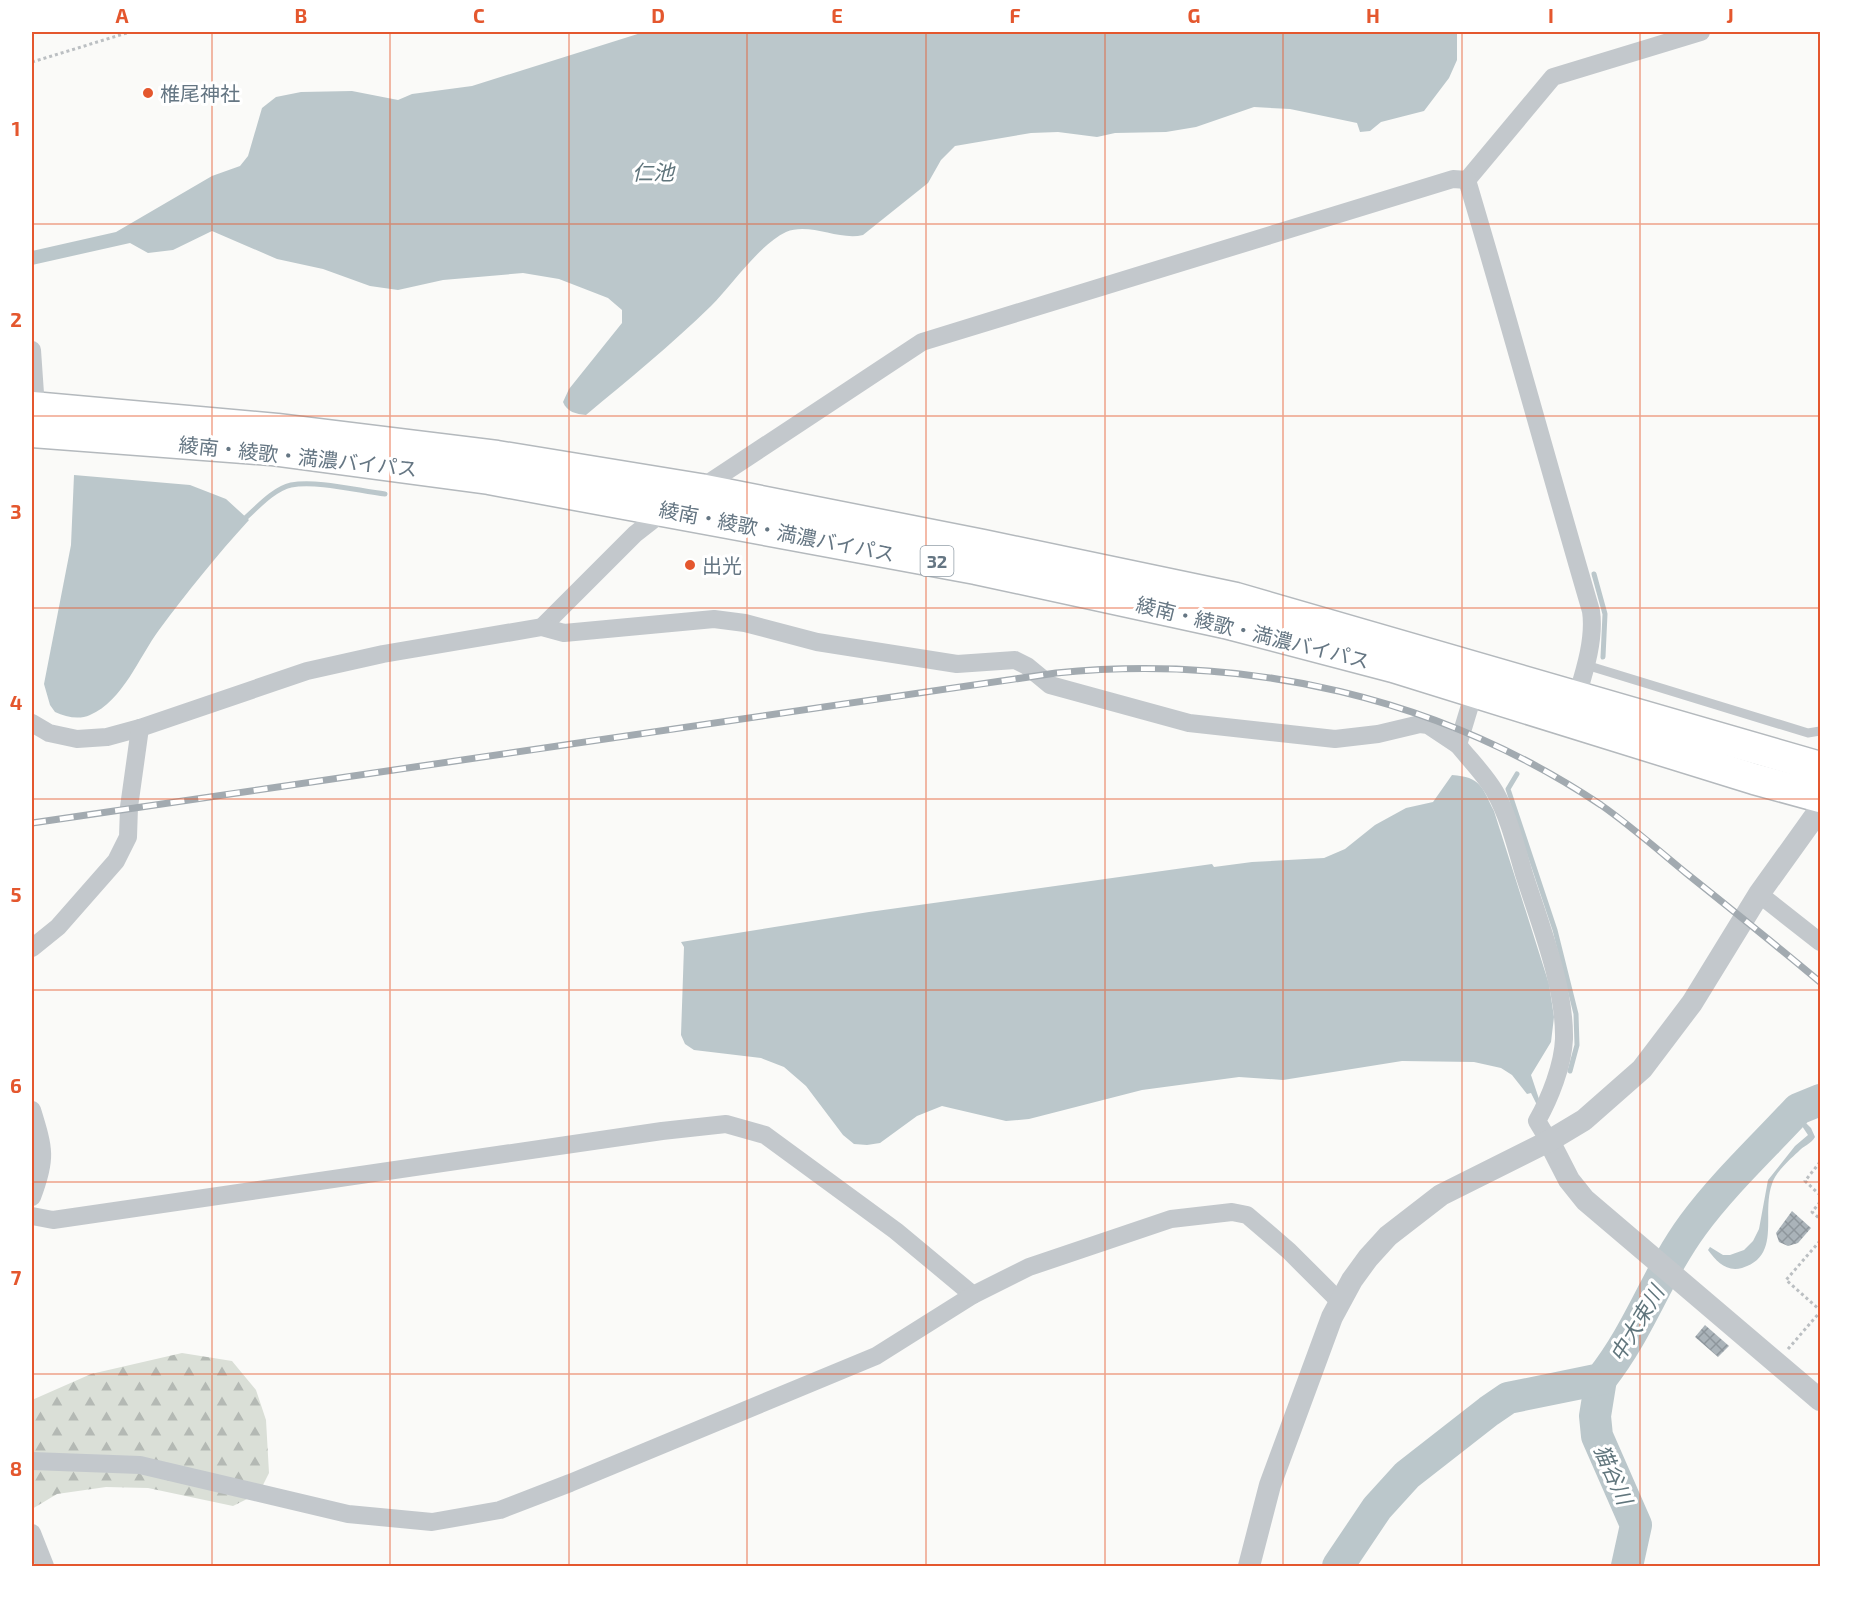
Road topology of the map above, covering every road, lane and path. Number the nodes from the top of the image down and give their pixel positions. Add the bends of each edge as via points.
1 (130, 32) edge
2 (1701, 32) edge
3 (32, 62) edge
4 (1467, 180) junction
5 (32, 350) edge
6 (33, 416) edge
7 (700, 489) junction
8 (666, 510) junction
9 (542, 627) junction
10 (1586, 665) junction
11 (1474, 692) junction
12 (1577, 696) junction
13 (32, 723) edge
14 (141, 728) junction
15 (1821, 731) edge
16 (1458, 745) junction
17 (1821, 767) edge
18 (1821, 797) edge
19 (1821, 809) edge
20 (1759, 894) junction
21 (1821, 942) edge
22 (32, 948) edge
23 (32, 1110) edge
24 (1549, 1142) junction
25 (1821, 1162) edge
26 (1821, 1195) edge
27 (32, 1197) edge
28 (1821, 1202) edge
29 (32, 1216) edge
30 (1821, 1219) edge
31 (1821, 1241) edge
32 (973, 1295) junction
33 (1339, 1301) junction
34 (1821, 1311) edge
35 (1776, 1362) junction
36 (1821, 1400) edge
37 (32, 1461) edge
38 (32, 1533) edge
39 (45, 1566) edge
40 (1249, 1566) edge

1 - 3 path
2 - 4 street via 1553,77
4 - 7 street via 1453,179 922,342
4 - 10 street via 1592,611
5 - 6 street
6 - 7 highway, 綾南・綾歌・満濃バイパス / 32 via 277,429 508,458
6 - 8 highway, 綾南・綾歌・満濃バイパス / 32 via 489,479
7 - 8 street
7 - 12 highway, 綾南・綾歌・満濃バイパス / 32 via 1236,598
8 - 9 street via 635,534
8 - 11 highway, 綾南・綾歌・満濃バイパス / 32 via 976,569 1225,623
9 - 14 street via 307,671
9 - 16 street via 564,633 714,619 817,642 957,664 1015,660 1050,685 1190,723 1335,739 1420,724
10 - 12 street
10 - 15 lane via 1808,733
11 - 16 street
11 - 18 highway, 綾南・綾歌・満濃バイパス / 32
12 - 17 highway, 綾南・綾歌・満濃バイパス / 32
13 - 14 street via 49,733 77,739
14 - 22 street via 128,837 116,861 58,927
16 - 24 street via 1495,791 1542,929 1562,1004 1562,1050 1537,1121
19 - 20 street
20 - 21 street
20 - 24 street via 1692,1003 1642,1069 1584,1120
23 - 27 street via 43,1146 42,1170
24 - 33 street via 1441,1195 1412,1216 1368,1258
24 - 35 street via 1569,1180 1585,1200
25 - 26 path via 1805,1181
28 - 30 path via 1812,1212
29 - 32 street via 53,1220 726,1124 765,1135 896,1231
31 - 34 path via 1786,1280
32 - 33 street via 1029,1267 1096,1243 1171,1219 1232,1212 1247,1215 1264,1229
32 - 37 street via 876,1356 570,1483 489,1512 432,1522 348,1514 140,1465
33 - 40 street via 1270,1485
34 - 35 path
35 - 36 street
38 - 39 street

